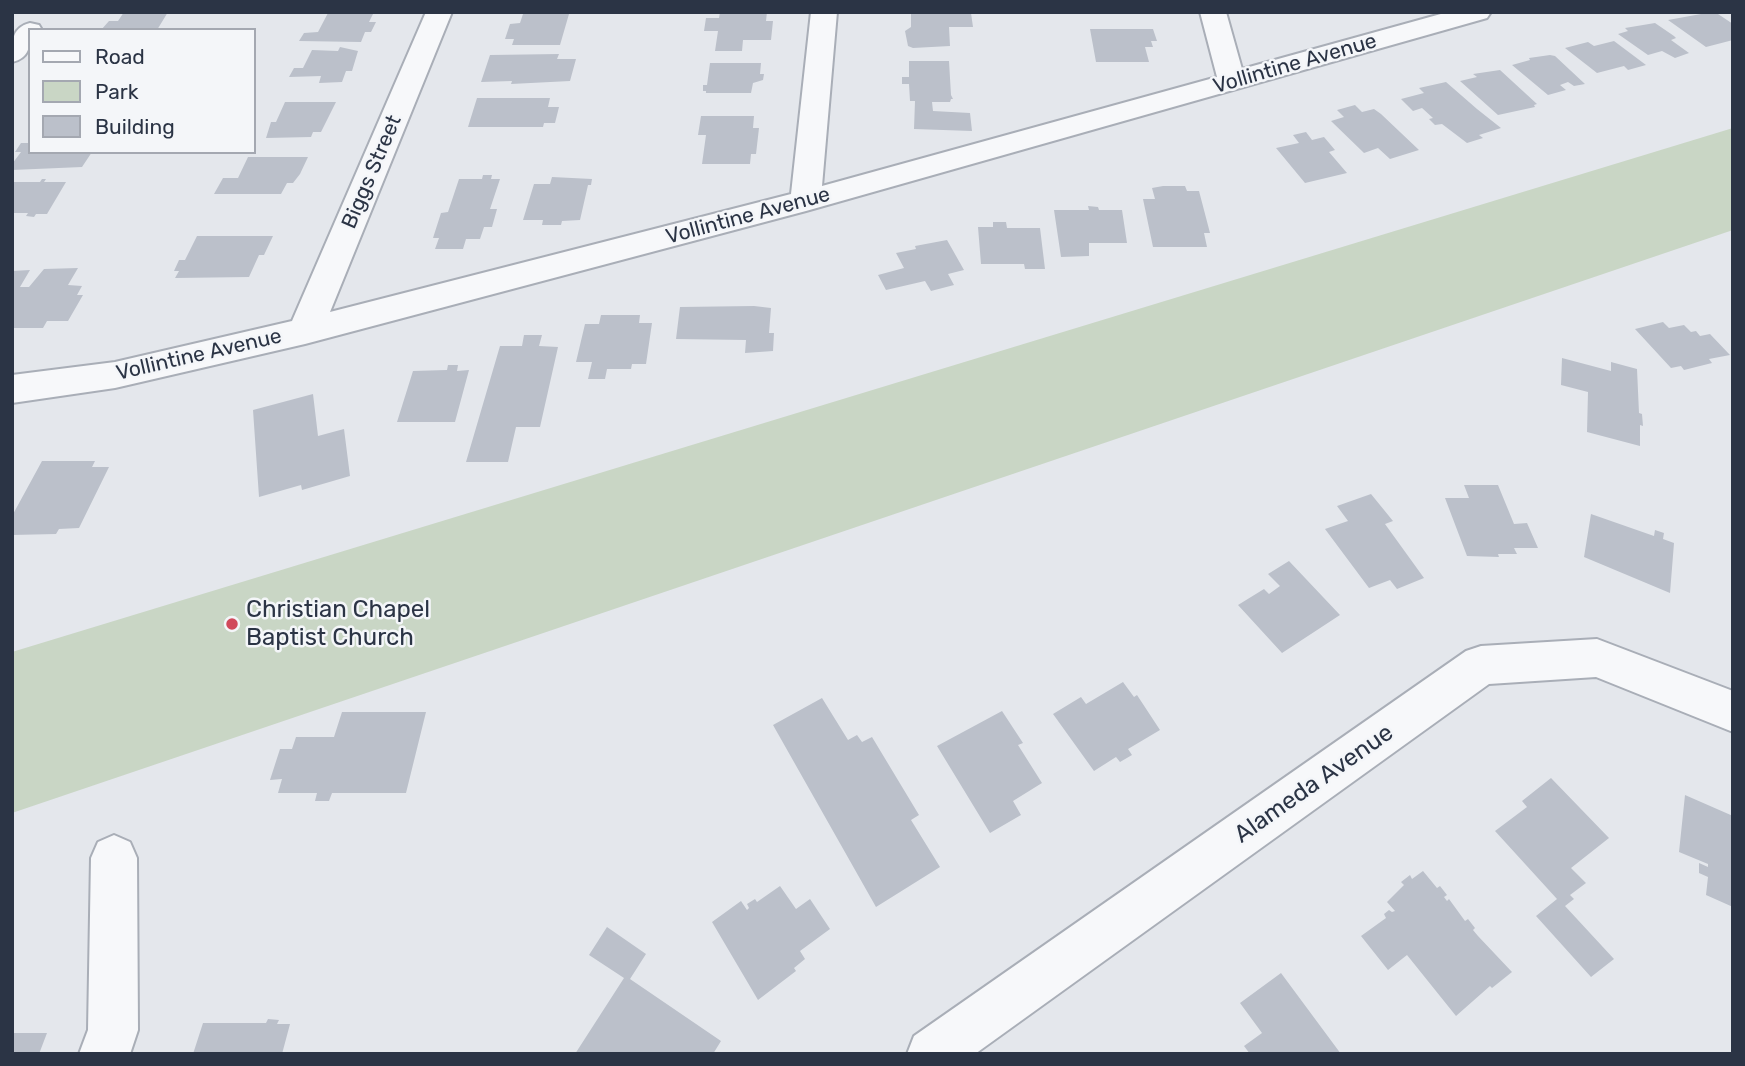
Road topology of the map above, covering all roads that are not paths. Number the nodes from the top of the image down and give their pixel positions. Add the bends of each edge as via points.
1 (44, 12) edge
2 (439, 12) edge
3 (824, 12) edge
4 (1213, 12) edge
5 (1478, 12) edge
6 (32, 28) edge
7 (28, 33) edge
8 (12, 54) edge
9 (1232, 82) junction
10 (806, 201) junction
11 (305, 331) junction
12 (12, 388) edge
13 (1733, 712) edge
14 (114, 858) dead end
15 (104, 1054) edge
16 (932, 1054) edge

1 - 6 street
2 - 11 street, Biggs Street
3 - 10 street
4 - 9 street
5 - 9 street, Vollintine Avenue
7 - 8 street
9 - 10 street, Vollintine Avenue
10 - 11 street, Vollintine Avenue
11 - 12 street, Vollintine Avenue via 115,375
13 - 16 street, Alameda Avenue via 1597,658 1482,665
14 - 15 street via 113,1030

